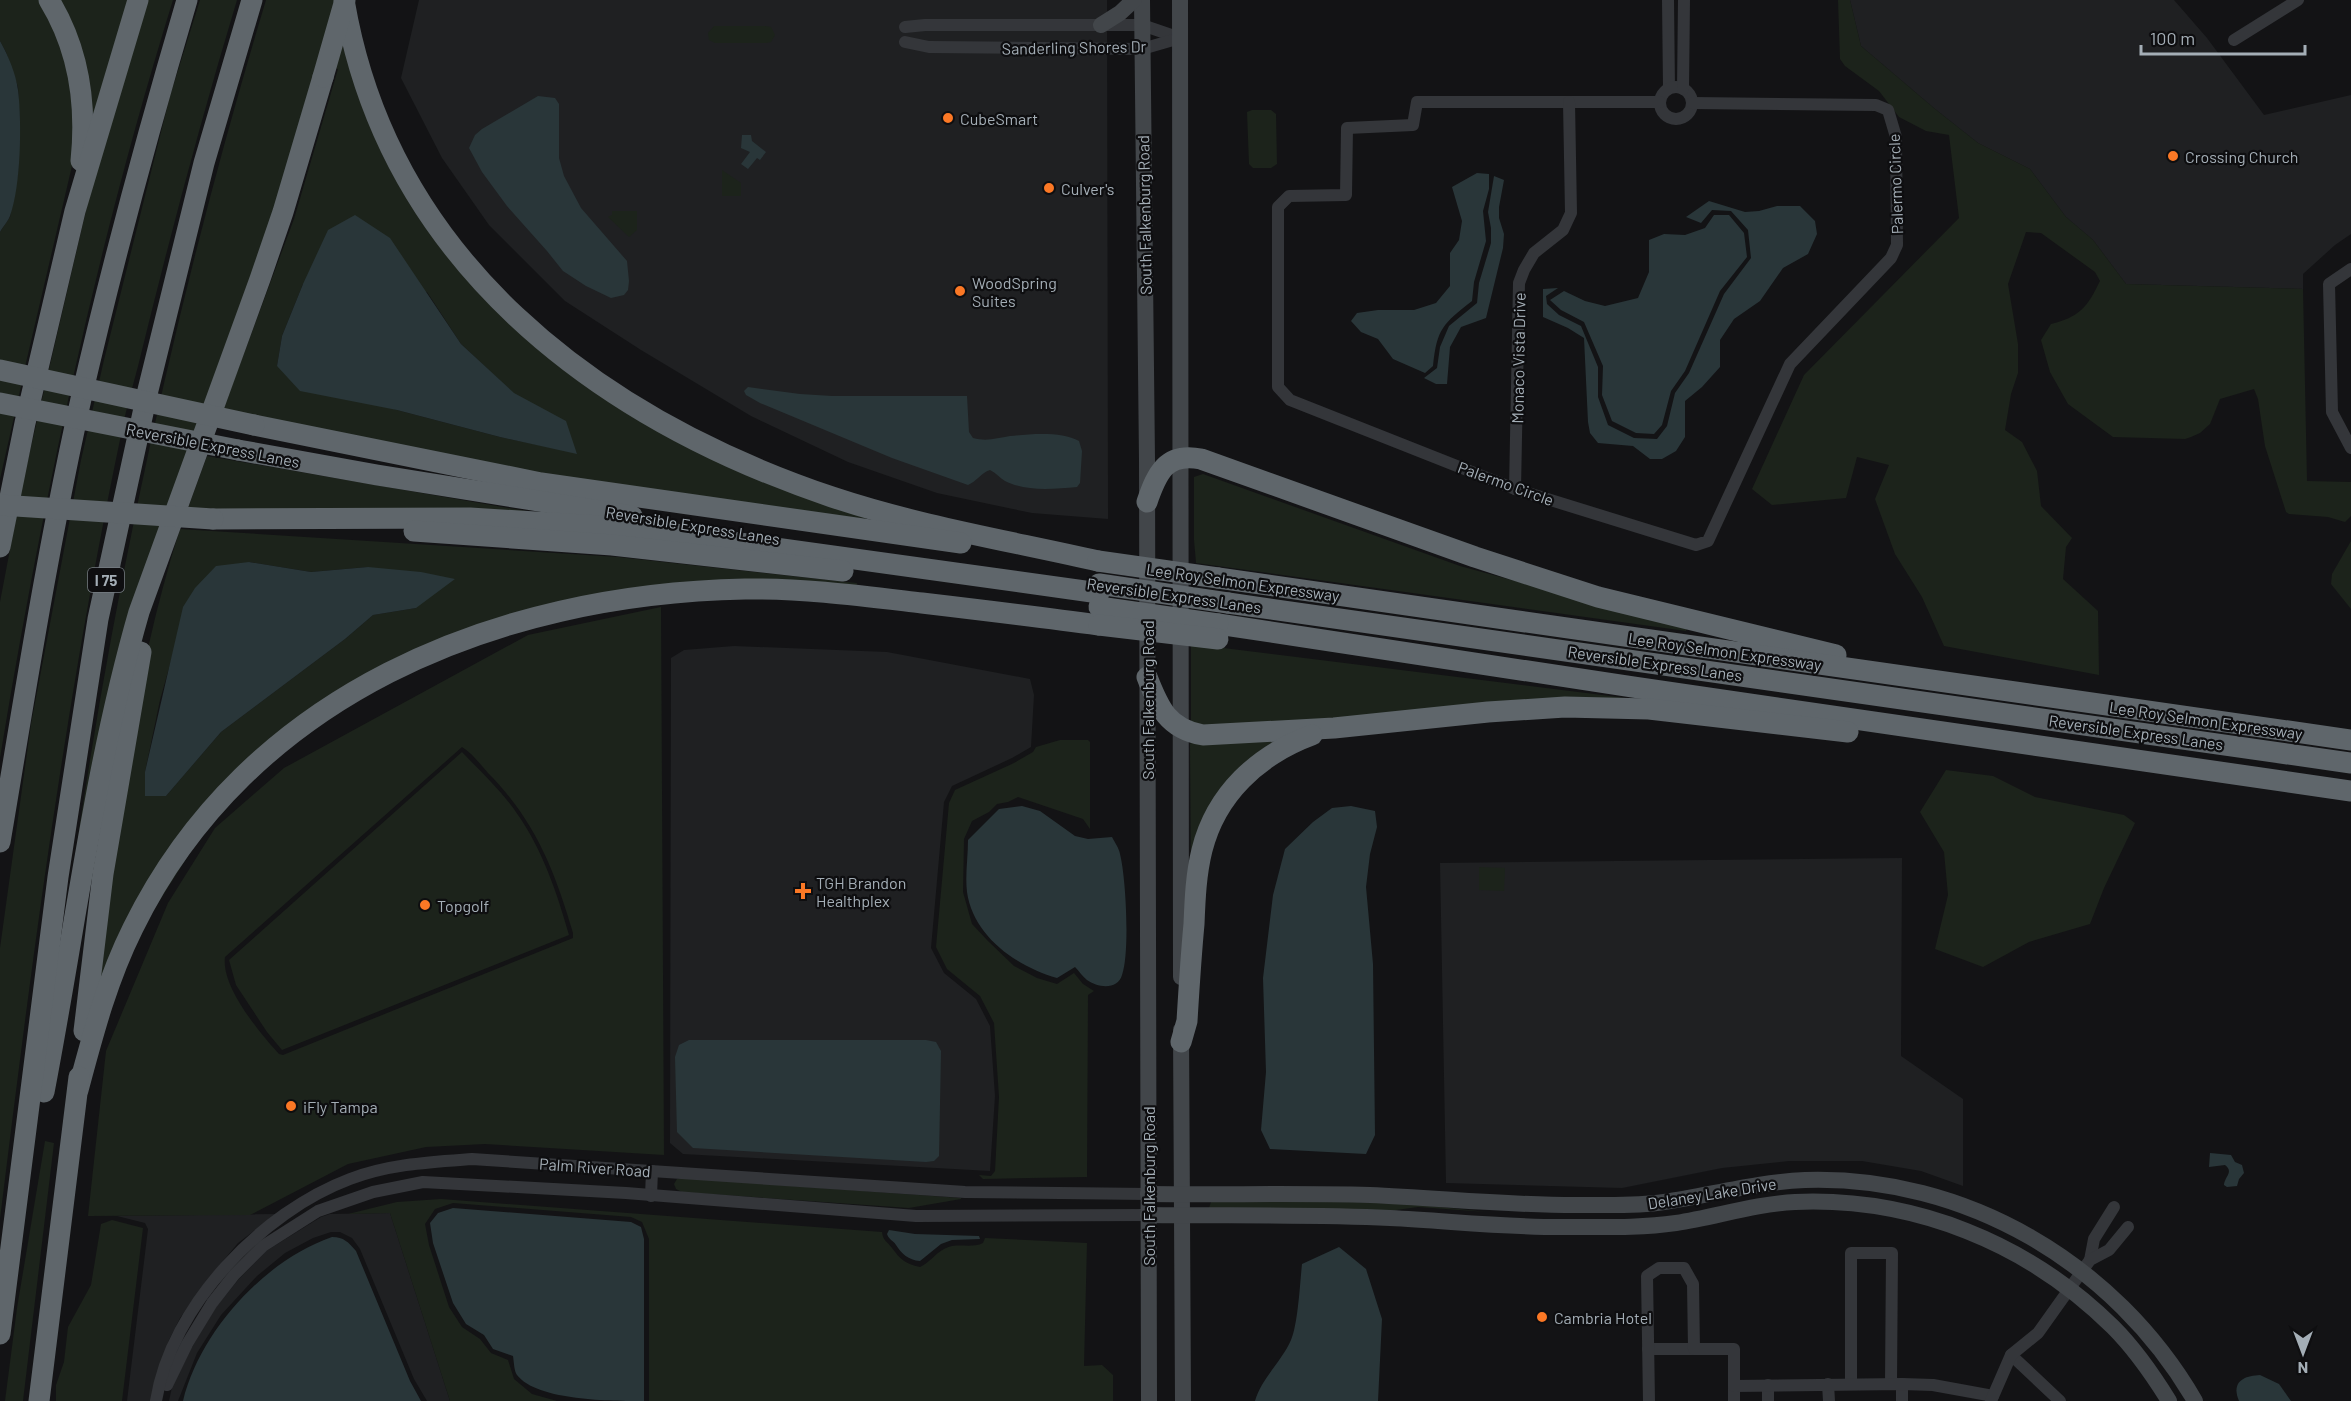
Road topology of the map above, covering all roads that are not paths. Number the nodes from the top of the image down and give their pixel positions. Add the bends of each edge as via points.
1 (49, 0) edge
2 (138, 0) edge
3 (187, 0) edge
4 (252, 0) edge
5 (344, 0) edge
6 (1134, 0) edge
7 (1142, 0) edge
8 (1180, 0) edge
9 (1668, 0) edge
10 (1684, 0) edge
11 (2298, 0) edge
12 (1101, 25) junction
13 (1142, 25) junction
14 (905, 27) dead end
15 (1180, 38) junction
16 (2234, 40) dead end
17 (905, 42) dead end
18 (1142, 49) junction
19 (1669, 88) junction
20 (1683, 89) junction
21 (1569, 102) junction
22 (1660, 102) junction
23 (1692, 103) junction
24 (75, 211) junction
25 (2351, 269) edge
26 (0, 370) edge
27 (0, 403) edge
28 (2351, 448) edge
29 (1182, 456) junction
30 (1515, 489) junction
31 (1147, 502) junction
32 (0, 505) edge
33 (0, 547) edge
34 (160, 555) junction
35 (1098, 561) junction
36 (1099, 602) junction
37 (1221, 619) junction
38 (1147, 677) junction
39 (1920, 679) junction
40 (1179, 728) junction
41 (1334, 728) junction
42 (2351, 740) edge
43 (2014, 742) junction
44 (2351, 764) edge
45 (2351, 790) edge
46 (0, 842) edge
47 (1181, 1042) junction
48 (78, 1090) junction
49 (652, 1171) junction
50 (20, 1173) junction
51 (1148, 1194) junction
52 (1182, 1194) junction
53 (651, 1196) junction
54 (2114, 1208) dead end
55 (1148, 1215) junction
56 (1182, 1215) junction
57 (2128, 1227) dead end
58 (2086, 1265) junction
59 (2069, 1288) junction
60 (0, 1334) edge
61 (1648, 1349) junction
62 (1694, 1349) junction
63 (2011, 1355) junction
64 (1828, 1384) junction
65 (1851, 1384) junction
66 (1896, 1384) junction
67 (1768, 1385) junction
68 (1734, 1386) junction
69 (1992, 1399) edge
70 (39, 1401) edge
71 (156, 1401) edge
72 (163, 1401) edge
73 (1149, 1401) edge
74 (1183, 1401) edge
75 (1649, 1401) edge
76 (1734, 1401) edge
77 (1768, 1401) edge
78 (1829, 1401) edge
79 (1902, 1401) edge
80 (2060, 1401) edge
81 (2169, 1401) edge
82 (2195, 1401) edge

1 - 24 highway via 67,35 83,103
2 - 24 highway
3 - 46 highway via 124,226 81,400 42,592
4 - 50 highway, I 75 via 204,163 148,390 98,619 66,818
5 - 34 highway, bridge via 279,223
5 - 35 highway via 359,67 403,173 463,261 508,310 555,352 675,428 719,452 794,483 904,518
6 - 12 street
7 - 13 street, South Falkenburg Road
8 - 15 street, South Falkenburg Road
9 - 19 street
10 - 20 street
11 - 16 street
12 - 13 street, Sanderling Shores Dr
12 - 14 street, Sanderling Shores Dr
13 - 15 street, Sanderling Shores Dr
13 - 18 street, South Falkenburg Road
15 - 18 street, Sanderling Shores Dr
15 - 29 street, South Falkenburg Road
17 - 18 street, Sanderling Shores Dr via 929,47
18 - 31 street, South Falkenburg Road
19 - 20 street
19 - 22 street
20 - 23 street
21 - 22 street, Palermo Circle
21 - 30 street, Monaco Vista Drive via 1571,213 1563,230 1534,253 1519,283
21 - 30 street, Palermo Circle via 1417,102 1413,125 1347,128 1346,195 1289,196 1278,207 1278,387 1290,400
22 - 23 street via 1663,113 1678,119 1687,114
23 - 30 street, Palermo Circle via 1876,105 1888,110 1896,137 1897,245 1891,258 1790,364 1708,541 1696,545
24 - 33 highway
25 - 28 street via 2329,284 2332,412
26 - 35 highway, bridge via 541,483
27 - 36 highway, Reversible Express Lanes, bridge via 238,450
29 - 31 highway via 1161,472
29 - 39 highway via 1211,462 1598,597 1764,636
29 - 40 street, South Falkenburg Road
31 - 38 street, South Falkenburg Road
32 - 36 highway, bridge via 544,540 690,553
34 - 48 highway via 113,811
34 - 50 highway via 139,612 113,707 47,1074
35 - 39 highway, Lee Roy Selmon Expressway, bridge
36 - 37 highway, bridge
36 - 48 highway via 746,589 632,598 513,623 448,645 385,673 285,738 211,809 189,837 151,895 119,957
37 - 43 highway via 1475,663
37 - 44 highway, Reversible Express Lanes via 1373,622
38 - 40 highway via 1161,709
38 - 51 street, South Falkenburg Road
39 - 42 highway, Lee Roy Selmon Expressway
40 - 41 highway via 1209,735
40 - 47 street, South Falkenburg Road
41 - 43 highway via 1512,710 1592,707 1842,731
41 - 47 highway via 1295,742 1263,760 1237,783 1215,815 1199,865 1187,1021
43 - 45 highway
47 - 52 street, South Falkenburg Road
48 - 70 highway
49 - 51 street, Palm River Road via 965,1192
49 - 53 street
49 - 71 street, Palm River Road via 472,1159 407,1164 350,1179 298,1206 242,1249 185,1321 174,1342
50 - 60 highway, I 75
51 - 52 street, Delaney Lake Drive
51 - 55 street, South Falkenburg Road
52 - 56 street, South Falkenburg Road
52 - 58 street, Delaney Lake Drive via 1360,1195 1518,1205 1636,1205 1776,1182 1853,1181 1969,1207
53 - 55 street, Palm River Road via 916,1216
53 - 72 street, Palm River Road via 423,1182 373,1192 318,1211 263,1246 234,1275 187,1344
54 - 58 street via 2094,1239
55 - 56 street, Delaney Lake Drive
55 - 73 street, South Falkenburg Road
56 - 59 street, Delaney Lake Drive via 1635,1227 1768,1204 1861,1204 1934,1219 1972,1232 2026,1258
56 - 74 street, South Falkenburg Road
57 - 58 street via 2109,1250
58 - 59 street
58 - 82 street, Delaney Lake Drive via 2172,1364
59 - 63 street via 2038,1333
59 - 81 street, Delaney Lake Drive via 2114,1328
61 - 62 street
61 - 62 street via 1647,1276 1659,1268 1684,1268 1693,1284
61 - 75 street
62 - 68 street via 1734,1348
63 - 69 street
63 - 80 street
64 - 65 street
64 - 67 street
64 - 78 street
65 - 66 street
65 - 66 street via 1851,1253 1892,1253
66 - 69 street via 1933,1385
66 - 79 street
67 - 68 street
67 - 77 street
68 - 76 street

